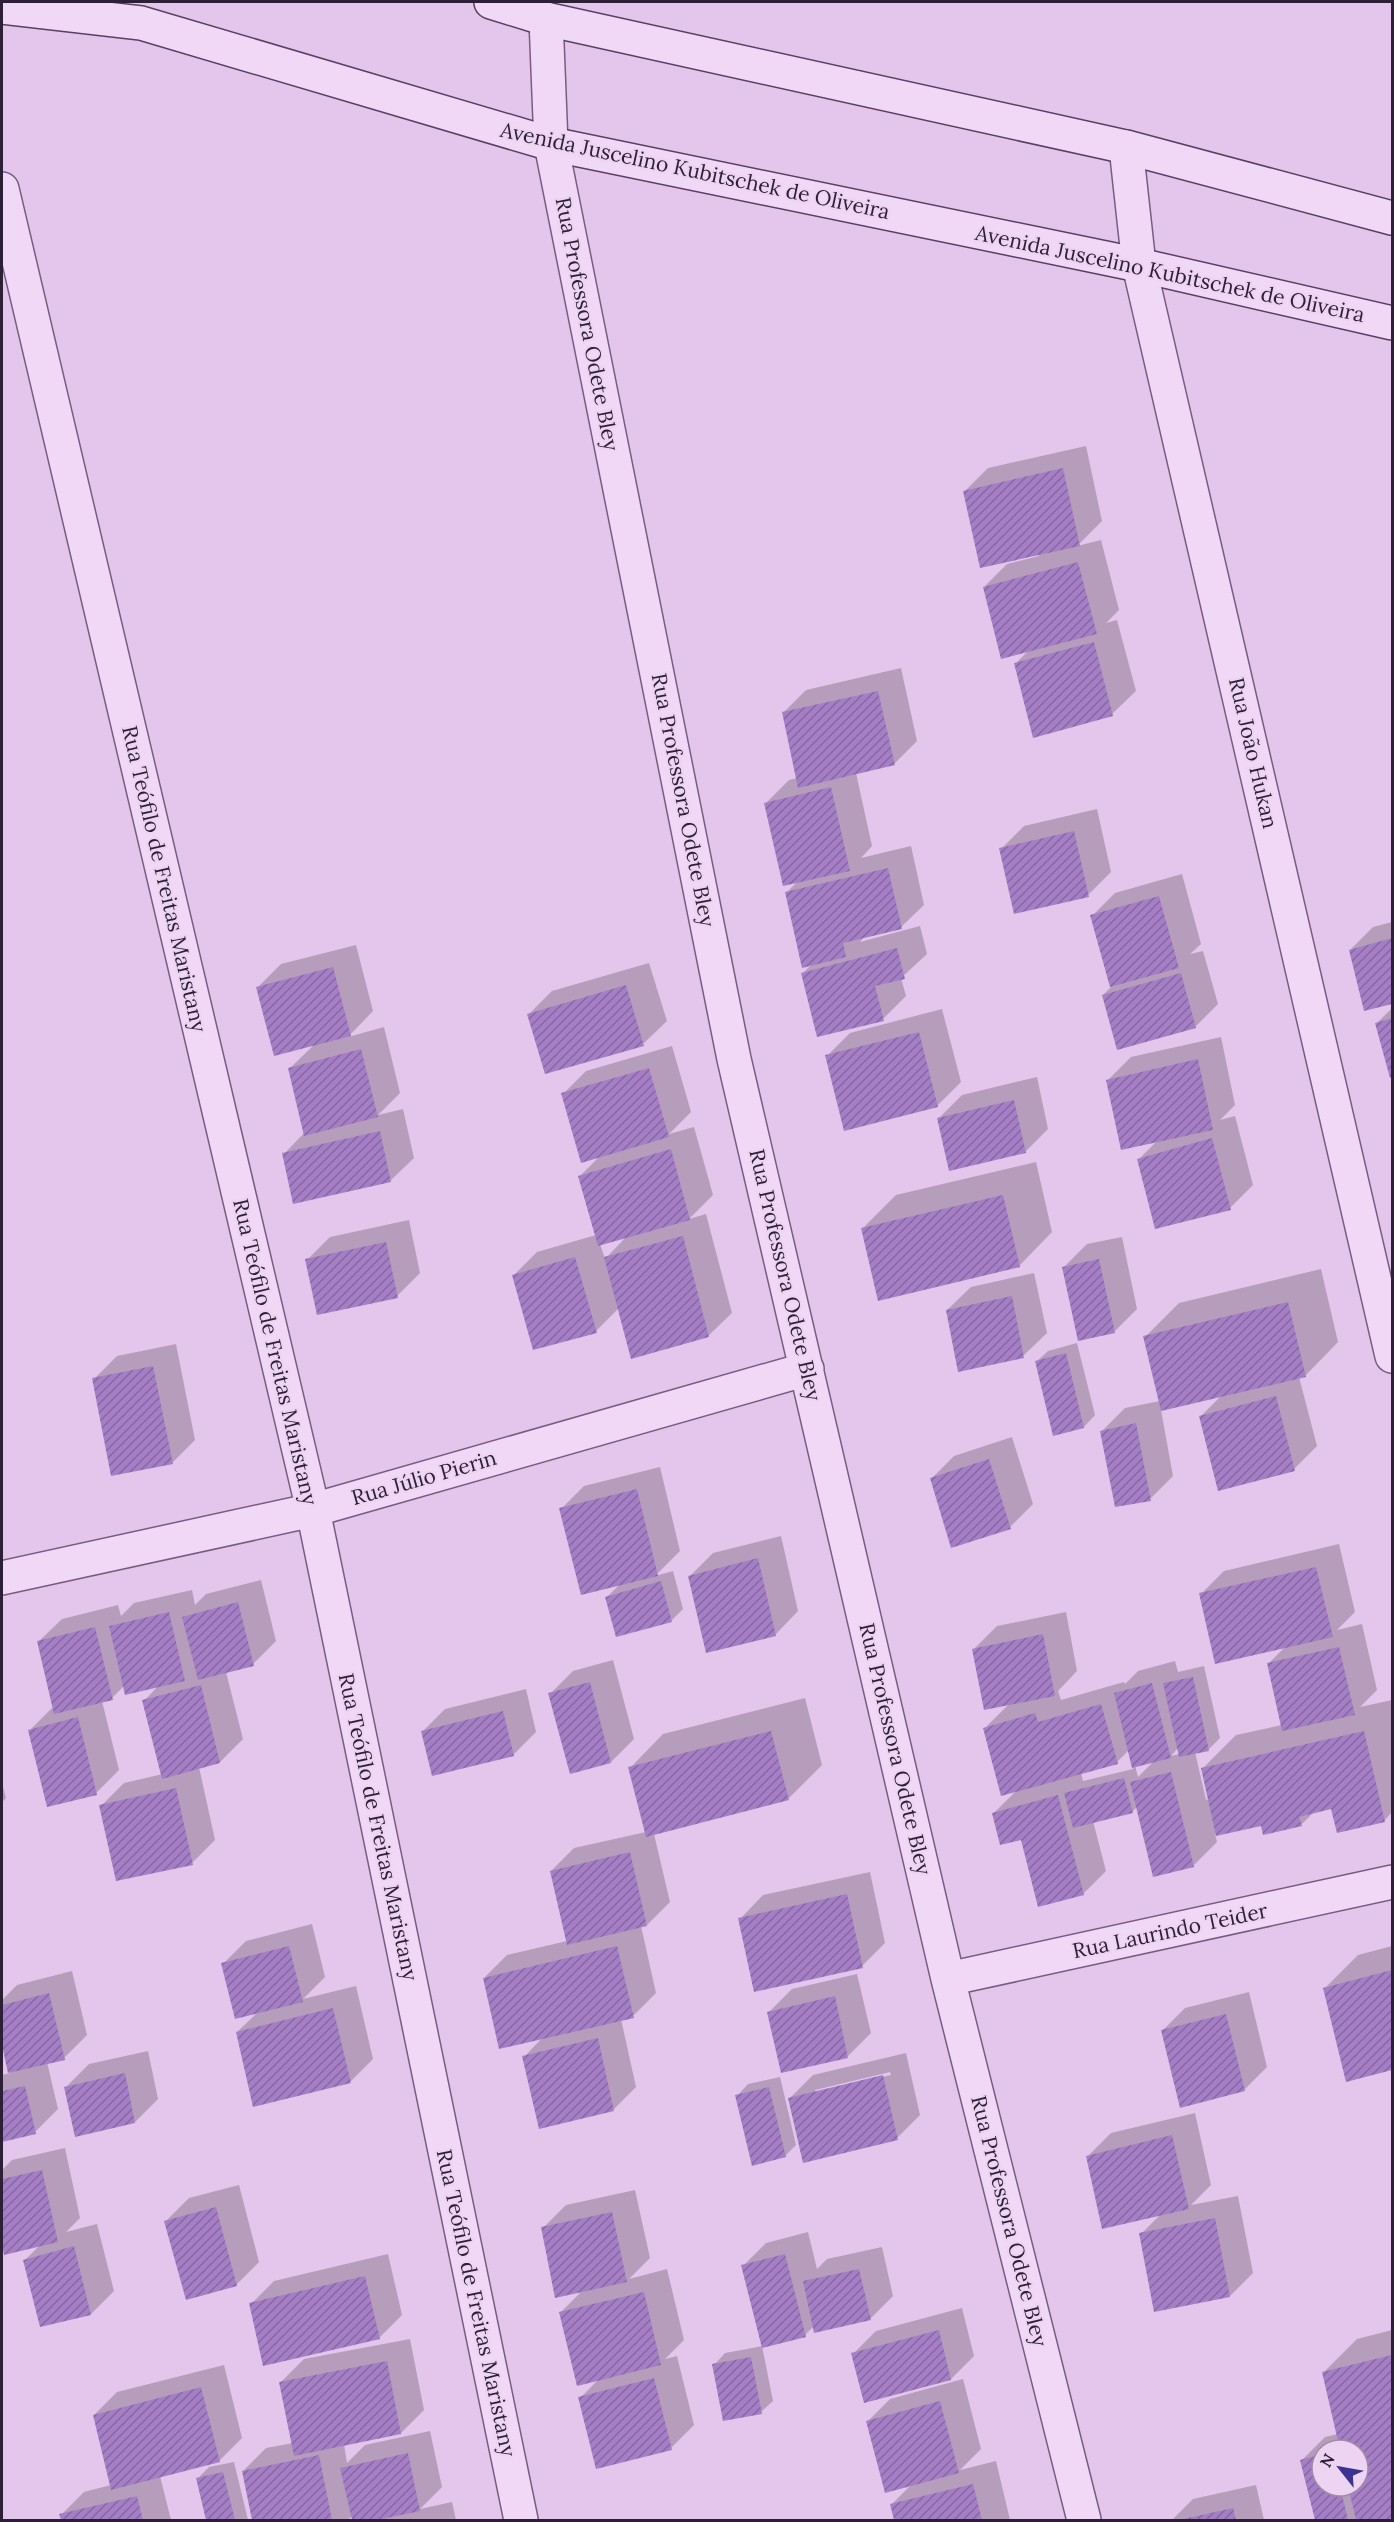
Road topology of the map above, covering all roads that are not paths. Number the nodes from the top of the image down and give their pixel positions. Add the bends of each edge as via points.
1 (490, 2) edge
2 (2, 7) edge
3 (546, 19) junction
4 (551, 144) junction
5 (1126, 147) junction
6 (2, 189) edge
7 (1392, 218) edge
8 (1140, 264) junction
9 (1392, 323) edge
10 (1392, 1356) edge
11 (807, 1369) junction
12 (313, 1510) junction
13 (2, 1578) edge
14 (1392, 1882) edge
15 (948, 1979) junction
16 (521, 2520) edge
17 (1084, 2520) edge

1 - 3 street
2 - 4 street, Avenida Juscelino Kubitschek de Oliveira via 141,23
3 - 4 street, Rua Professora Odete Bley
3 - 5 street
4 - 8 street, Avenida Juscelino Kubitschek de Oliveira
4 - 11 street, Rua Professora Odete Bley via 734,1059
5 - 7 street
5 - 8 street, Rua João Hukan
6 - 12 street, Rua Teófilo de Freitas Maristany
8 - 9 street, Avenida Juscelino Kubitschek de Oliveira
8 - 10 street, Rua João Hukan
11 - 12 street, Rua Júlio Pierin
11 - 15 street, Rua Professora Odete Bley
12 - 13 street, Rua Júlio Pierin
12 - 16 street, Rua Teófilo de Freitas Maristany
14 - 15 street, Rua Laurindo Teider
15 - 17 street, Rua Professora Odete Bley

